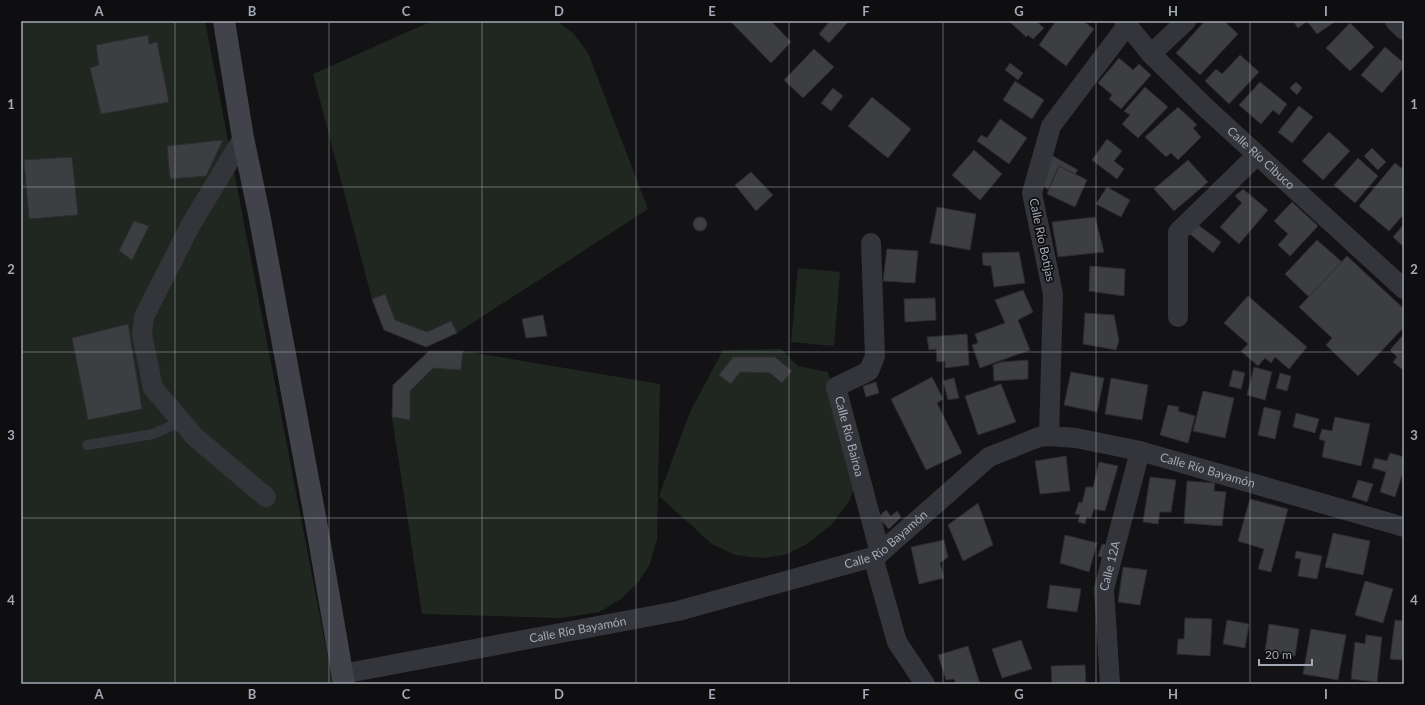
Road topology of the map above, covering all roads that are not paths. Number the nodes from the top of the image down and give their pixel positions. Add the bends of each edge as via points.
1 (224, 21) edge
2 (1186, 21) edge
3 (1395, 21) edge
4 (1126, 23) edge
5 (1404, 30) edge
6 (1151, 54) junction
7 (243, 138) junction
8 (1257, 155) junction
9 (871, 243) dead end
10 (1404, 289) edge
11 (1178, 317) dead end
12 (182, 421) junction
13 (1049, 436) junction
14 (87, 445) dead end
15 (1140, 451) junction
16 (266, 497) dead end
17 (1404, 527) edge
18 (877, 555) junction
19 (343, 679) edge
20 (925, 684) edge
21 (1110, 684) edge

1 - 7 street
2 - 6 street
3 - 5 street
4 - 6 street, Calle Río Cibuco
4 - 13 street, Calle Río Botijas via 1051,126 1032,193 1053,294
6 - 8 street, Calle Río Cibuco
7 - 12 street via 190,226 144,317 142,334 154,388
7 - 19 street
8 - 10 street, Calle Río Cibuco
8 - 11 street via 1178,232
9 - 18 street, Calle Río Bairoa via 875,356 868,371 836,386
12 - 14 lane via 153,434
12 - 16 street via 195,437
13 - 15 street, Calle Río Bayamón via 1076,438
13 - 18 street, Calle Río Bayamón via 1039,437 989,457
15 - 17 street, Calle Río Bayamón
15 - 21 street, Calle 12A via 1104,590
18 - 19 street, Calle Río Bayamón via 678,611
18 - 20 street, Calle Río Bairoa via 897,642

